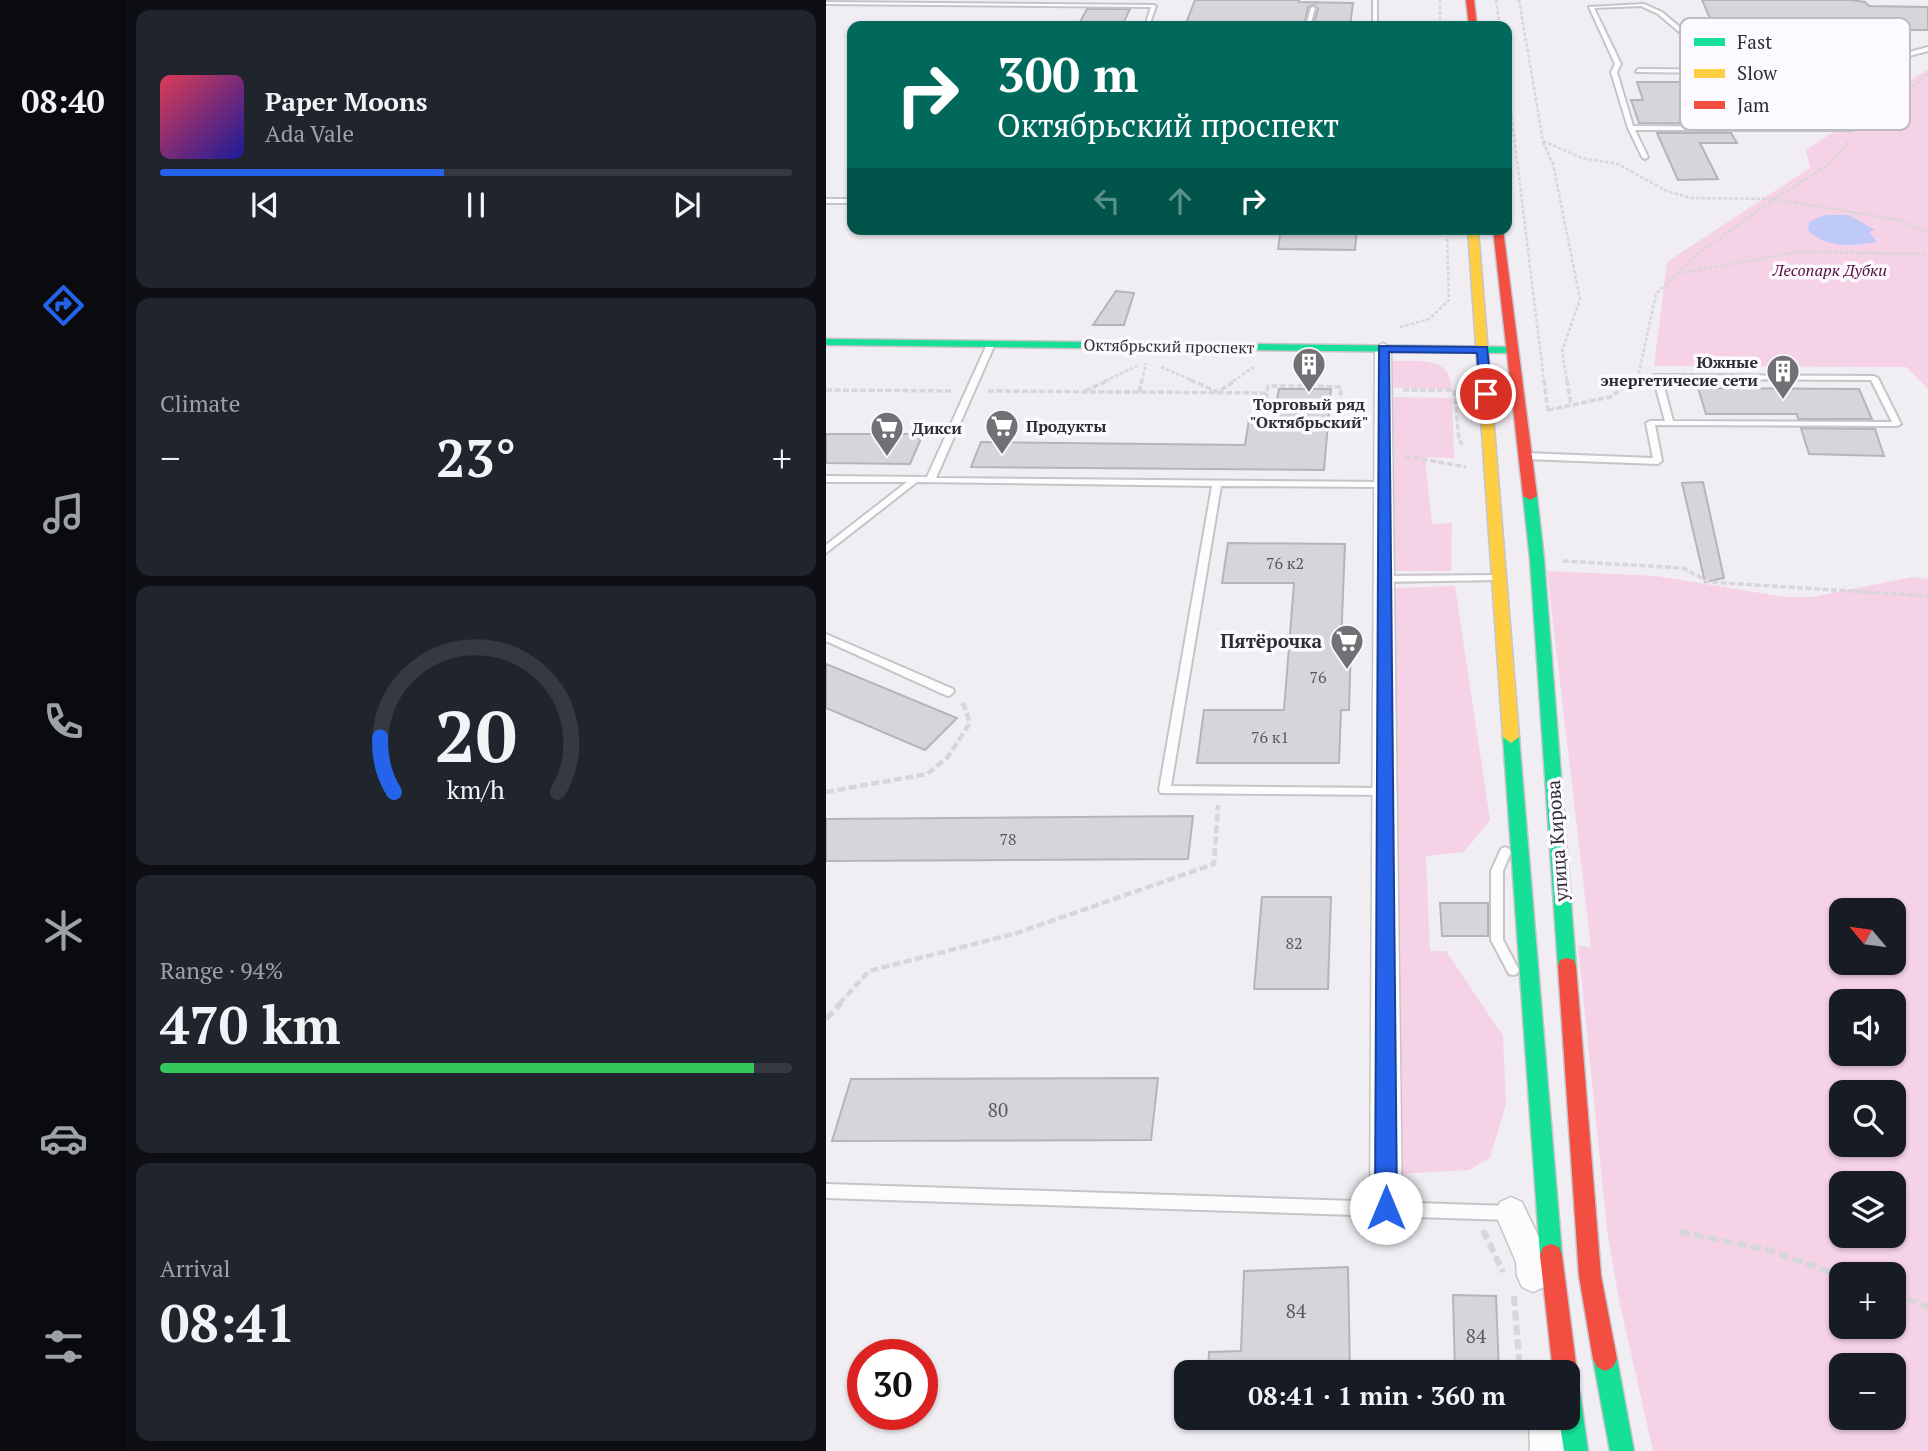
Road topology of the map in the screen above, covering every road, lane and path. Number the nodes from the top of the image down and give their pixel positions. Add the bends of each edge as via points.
1 (1376, 0) edge
2 (1440, 0) edge
3 (1470, 0) edge
4 (1496, 0) edge
5 (1519, 0) edge
6 (838, 1) edge
7 (826, 3) edge
8 (1313, 8) dead end
9 (1149, 21) edge
10 (1309, 21) edge
11 (1375, 21) edge
12 (1440, 21) edge
13 (1472, 21) edge
14 (1499, 21) edge
15 (1680, 30) edge
16 (1928, 49) edge
17 (1910, 54) edge
18 (1638, 71) dead end
19 (1680, 71) edge
20 (1512, 119) edge
21 (1630, 128) junction
22 (1680, 128) edge
23 (1543, 141) junction
24 (1645, 157) dead end
25 (1774, 199) junction
26 (826, 201) edge
27 (847, 201) edge
28 (1928, 232) edge
29 (1446, 235) edge
30 (1474, 235) edge
31 (1499, 235) edge
32 (1928, 254) edge
33 (1680, 273) junction
34 (1398, 327) dead end
35 (826, 342) edge
36 (991, 344) junction
37 (1383, 348) junction
38 (1483, 349) junction
39 (1512, 350) junction
40 (1149, 354) junction
41 (1260, 362) dead end
42 (1159, 366) dead end
43 (1307, 386) dead end
44 (826, 390) edge
45 (1384, 390) junction
46 (970, 391) junction
47 (1084, 391) junction
48 (1139, 392) junction
49 (1218, 393) junction
50 (1267, 393) junction
51 (1290, 401) dead end
52 (1572, 405) junction
53 (1670, 423) junction
54 (1463, 449) dead end
55 (1384, 452) junction
56 (1525, 456) junction
57 (1468, 458) dead end
58 (826, 479) edge
59 (915, 480) junction
60 (930, 481) junction
61 (1217, 483) junction
62 (1383, 484) junction
63 (826, 550) edge
64 (1537, 559) junction
65 (1500, 578) junction
66 (1384, 579) junction
67 (1928, 596) edge
68 (826, 637) edge
69 (949, 692) joint
70 (1219, 791) junction
71 (826, 792) edge
72 (1385, 792) junction
73 (1517, 820) junction
74 (1531, 1003) junction
75 (826, 1019) edge
76 (826, 1191) edge
77 (1386, 1208) junction
78 (1475, 1212) junction
79 (1547, 1212) junction
80 (1680, 1232) dead end
81 (1829, 1272) edge
82 (1906, 1299) edge
83 (1556, 1301) junction
84 (1928, 1307) edge
85 (1519, 1360) edge
86 (1541, 1360) edge
87 (1557, 1360) edge
88 (1563, 1360) edge
89 (1546, 1430) edge
90 (1557, 1430) edge
91 (1573, 1430) edge
92 (1548, 1451) edge
93 (1558, 1451) edge
94 (1576, 1451) edge
95 (1622, 1451) edge

1 - 11 lane
2 - 12 path
3 - 13 main road
4 - 14 path
5 - 23 path
6 - 7 lane
6 - 9 lane via 1154,6
8 - 10 lane
15 - 21 lane via 1642,5 1591,7 1618,64 1614,72
16 - 17 lane
18 - 19 lane
20 - 52 path via 1548,410
21 - 22 lane
21 - 24 lane
23 - 25 path via 1582,158 1618,164 1667,191 1691,198
23 - 52 path via 1553,164 1580,299 1562,351
25 - 28 path via 1885,217
25 - 33 path via 1697,254
26 - 27 lane
29 - 34 path via 1448,300 1429,319
30 - 38 main road, улица Кирова
31 - 39 main road, улица Кирова
32 - 33 path via 1798,252
33 - 52 path via 1656,294 1638,377 1610,397
35 - 36 main road, Октябрьский проспект
36 - 40 main road, Октябрьский проспект
36 - 46 lane
37 - 38 main road, Октябрьский проспект
37 - 40 main road, Октябрьский проспект
37 - 45 street
38 - 39 main road, Октябрьский проспект
38 - 65 main road, улица Кирова
39 - 56 main road, улица Кирова
40 - 47 path
40 - 48 path
41 - 49 path
42 - 49 path
43 - 50 path via 1268,386
44 - 46 path
45 - 54 path via 1454,390
45 - 55 street
46 - 47 path
46 - 60 lane
47 - 48 path
48 - 49 path
49 - 50 path
50 - 51 path via 1266,401
53 - 53 lane via 1657,377 1874,378 1897,424
53 - 56 lane via 1650,423 1658,461
55 - 57 path via 1473,468
55 - 62 street
56 - 64 main road, улица Кирова
58 - 59 lane
59 - 60 lane
59 - 63 lane
60 - 61 lane
61 - 62 lane
61 - 70 lane via 1165,790
62 - 66 street
64 - 67 path via 1683,568 1709,582
64 - 79 main road, улица Кирова
65 - 66 lane
65 - 73 main road, улица Кирова
66 - 72 street
68 - 69 lane
69 - 71 path via 964,705 970,723 947,758 927,774
70 - 72 lane
70 - 75 path via 1214,864 1017,933 869,971
72 - 77 street
73 - 74 main road, улица Кирова
73 - 74 lane via 1497,872 1497,940
74 - 79 main road, улица Кирова
76 - 77 lane
77 - 78 lane
78 - 79 lane
78 - 85 path via 1515,1298
79 - 83 main road, улица Кирова
79 - 86 street, улица Кирова via 1532,1262
79 - 95 main road, улица Кирова via 1590,1276
80 - 81 path via 1769,1250
82 - 84 path
83 - 87 street, улица Кирова
83 - 88 main road, улица Кирова
89 - 92 street
90 - 93 street
91 - 94 main road

